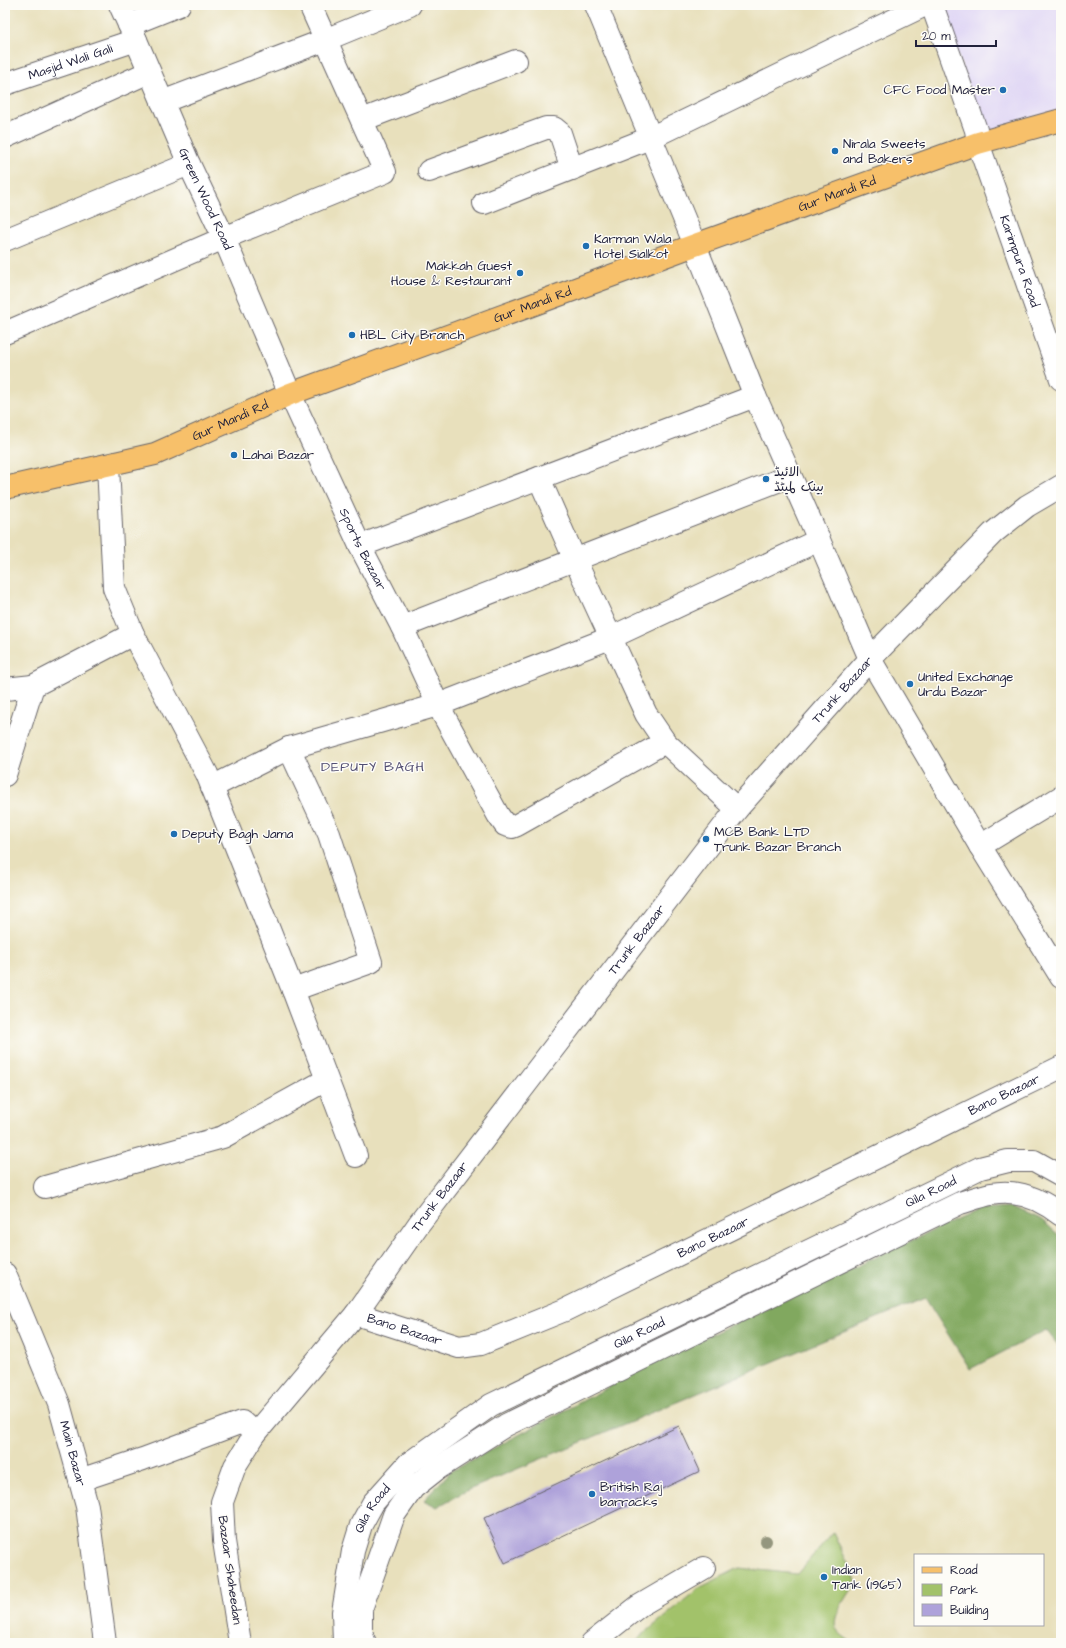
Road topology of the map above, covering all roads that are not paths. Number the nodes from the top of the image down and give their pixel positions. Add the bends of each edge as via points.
1 (120, 5) edge
2 (179, 5) edge
3 (310, 5) edge
4 (410, 5) edge
5 (596, 5) edge
6 (925, 5) edge
7 (932, 5) edge
8 (133, 32) junction
9 (325, 40) junction
10 (516, 61) dead end
11 (149, 72) junction
12 (5, 84) edge
13 (162, 102) junction
14 (362, 120) junction
15 (1061, 120) edge
16 (5, 137) edge
17 (650, 138) junction
18 (978, 143) junction
19 (188, 164) junction
20 (572, 168) junction
21 (429, 171) dead end
22 (484, 203) dead end
23 (224, 238) junction
24 (5, 240) edge
25 (695, 245) junction
26 (5, 333) edge
27 (1061, 379) edge
28 (290, 394) junction
29 (755, 396) junction
30 (108, 465) junction
31 (790, 476) junction
32 (539, 478) junction
33 (1061, 486) edge
34 (5, 488) edge
35 (819, 540) junction
36 (360, 546) junction
37 (575, 560) junction
38 (402, 627) junction
39 (133, 634) junction
40 (610, 638) junction
41 (870, 659) junction
42 (33, 686) junction
43 (5, 689) edge
44 (438, 704) junction
45 (665, 742) junction
46 (290, 748) junction
47 (5, 775) edge
48 (212, 787) junction
49 (1061, 797) edge
50 (737, 809) junction
51 (980, 846) junction
52 (1061, 977) edge
53 (293, 990) junction
54 (1061, 1067) edge
55 (326, 1080) junction
56 (356, 1156) dead end
57 (1061, 1176) edge
58 (45, 1187) dead end
59 (1061, 1215) edge
60 (5, 1274) edge
61 (356, 1314) junction
62 (255, 1434) junction
63 (80, 1480) junction
64 (704, 1568) dead end
65 (105, 1643) edge
66 (240, 1643) edge
67 (344, 1643) edge
68 (365, 1643) edge
69 (592, 1643) edge

1 - 8 street, Green Wood Road
2 - 8 street, Masjid Wali Gali
3 - 9 street
4 - 9 street
5 - 17 street
6 - 17 street
7 - 18 street, Karimpura Road via 976,130
8 - 11 street, Green Wood Road
8 - 12 street, Masjid Wali Gali
9 - 13 street
9 - 14 street
10 - 14 street
11 - 13 street, Green Wood Road
11 - 16 street
13 - 19 street, Green Wood Road
14 - 23 street via 385,172
15 - 18 main road, Gur Mandi Rd
17 - 20 street
17 - 25 street
18 - 25 main road, Gur Mandi Rd
18 - 27 street, Karimpura Road
19 - 23 street, Green Wood Road
19 - 24 street
20 - 21 street via 560,133 554,128 546,128
20 - 22 street
23 - 26 street
23 - 28 street, Green Wood Road
25 - 28 main road, Gur Mandi Rd
25 - 29 street
28 - 30 main road, Gur Mandi Rd via 155,454
28 - 36 street, Sports Bazaar
29 - 31 street
29 - 32 street
30 - 34 main road, Gur Mandi Rd
30 - 39 street via 114,588
31 - 35 street
31 - 37 street
32 - 36 street
32 - 37 street
33 - 41 street, Trunk Bazaar via 1027,506 993,533
35 - 40 street
35 - 41 street
36 - 38 street, Sports Bazaar
37 - 38 street
37 - 40 street
38 - 44 street, Sports Bazaar
39 - 42 street
39 - 48 street
40 - 44 street
40 - 45 street via 646,714
41 - 50 street, Trunk Bazaar
41 - 51 street
42 - 43 street
42 - 47 street
44 - 45 street, Sports Bazaar via 498,815 505,825 512,827
44 - 46 street
45 - 50 street
46 - 48 street
46 - 53 street via 329,834 371,962
48 - 53 street
49 - 51 street
50 - 61 street, Trunk Bazaar via 423,1219
51 - 52 street
53 - 55 street
54 - 61 street, Bano Bazaar via 565,1310 482,1344 459,1347
55 - 56 street
55 - 58 street via 223,1137
57 - 67 street, Qila Road via 1034,1161 1008,1161 980,1168 491,1405 408,1464 373,1503 361,1525 353,1551 343,1612
59 - 68 street, Qila Road via 1049,1206 1018,1193 991,1194 960,1203 506,1425 418,1483 394,1515 362,1610 361,1633
60 - 63 street, Main Bazar via 59,1404
61 - 62 street, Trunk Bazaar
62 - 63 street via 242,1422
62 - 66 street, Bazaar Shaheedan via 235,1466 222,1502 224,1541
63 - 65 street, Main Bazar via 87,1506
64 - 69 street via 639,1606

